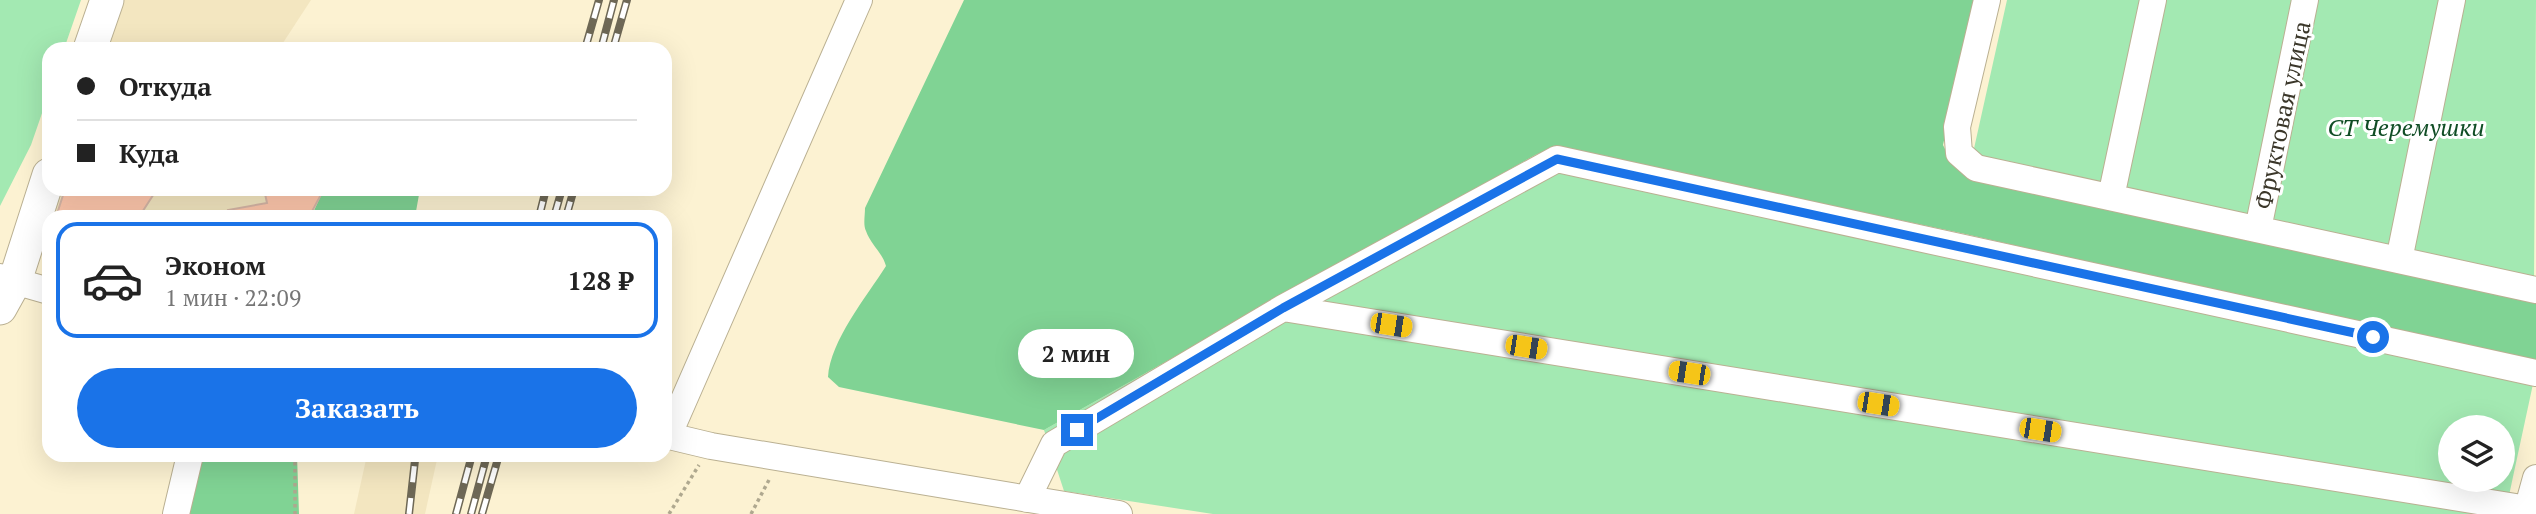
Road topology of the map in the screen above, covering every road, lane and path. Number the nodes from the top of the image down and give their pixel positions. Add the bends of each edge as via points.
1 (107, 0) edge
2 (859, 0) edge
3 (1987, 0) edge
4 (2153, 0) edge
5 (2305, 0) edge
6 (2452, 0) edge
7 (92, 42) edge
8 (42, 193) edge
9 (2111, 197) junction
10 (2258, 229) junction
11 (2399, 260) junction
12 (5, 288) edge
13 (2536, 290) edge
14 (42, 291) edge
15 (1283, 308) junction
16 (2536, 373) edge
17 (672, 421) edge
18 (672, 436) edge
19 (711, 446) junction
20 (780, 457) junction
21 (188, 462) edge
22 (295, 462) edge
23 (2536, 478) edge
24 (1027, 499) junction
25 (2527, 512) edge
26 (176, 514) edge
27 (295, 514) edge
28 (669, 514) edge
29 (751, 514) edge
30 (1119, 514) edge

1 - 7 main road
2 - 17 street
3 - 9 street via 1957,127 1959,153 1976,168
4 - 9 street
5 - 10 street, Фруктовая улица
6 - 11 street
8 - 12 main road
9 - 10 street
10 - 11 street
11 - 13 street
12 - 14 street
15 - 16 street via 1557,159
15 - 24 street via 1054,444
15 - 25 street
18 - 19 street
19 - 20 street
19 - 28 path
20 - 24 street
20 - 29 path
21 - 26 street
22 - 27 path
23 - 25 street
24 - 30 street

